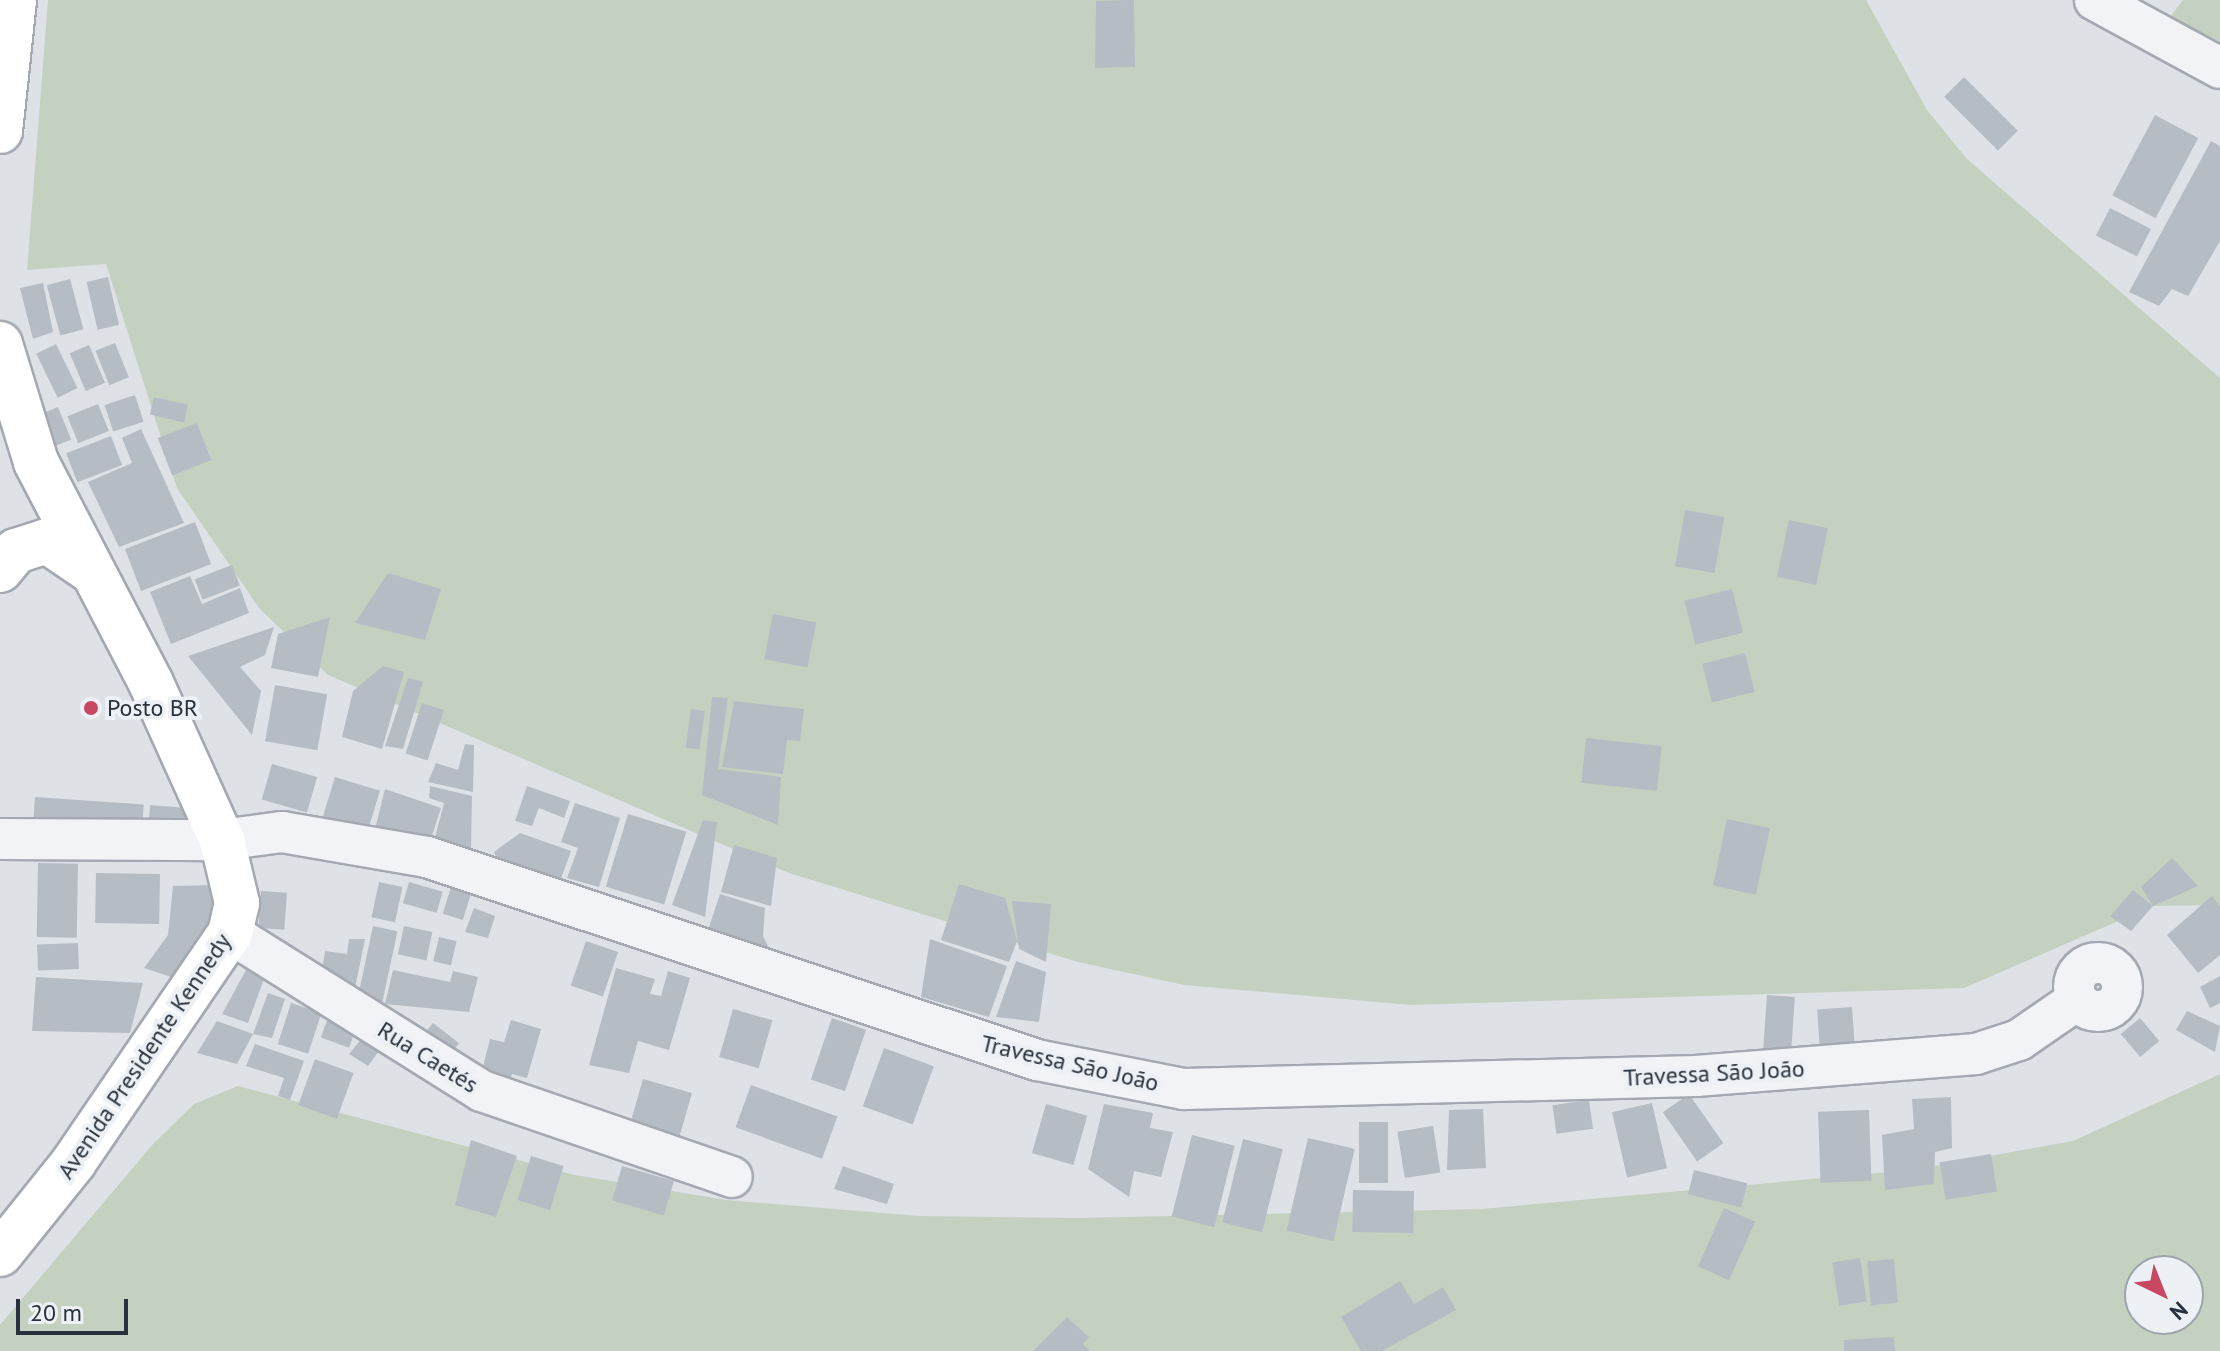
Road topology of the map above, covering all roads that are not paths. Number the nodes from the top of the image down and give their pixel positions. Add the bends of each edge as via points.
1 (14, 0) edge
2 (2095, 0) edge
3 (2220, 68) edge
4 (0, 131) edge
5 (0, 344) edge
6 (0, 570) edge
7 (91, 571) junction
8 (0, 839) edge
9 (222, 840) junction
10 (230, 933) junction
11 (2077, 1000) dead end
12 (732, 1177) dead end
13 (0, 1254) edge

1 - 4 main road
2 - 3 street
5 - 7 main road, Avenida Presidente Kennedy via 36,462
6 - 7 main road via 16,551 47,541
7 - 9 main road, Avenida Presidente Kennedy
8 - 9 street
9 - 10 main road, Avenida Presidente Kennedy via 237,885
9 - 11 street, Travessa São João via 304,834 427,857 1037,1060 1184,1089 1696,1076 1976,1054 2019,1040
10 - 12 street, Rua Caetés via 482,1091
10 - 13 main road, Avenida Presidente Kennedy via 74,1162

